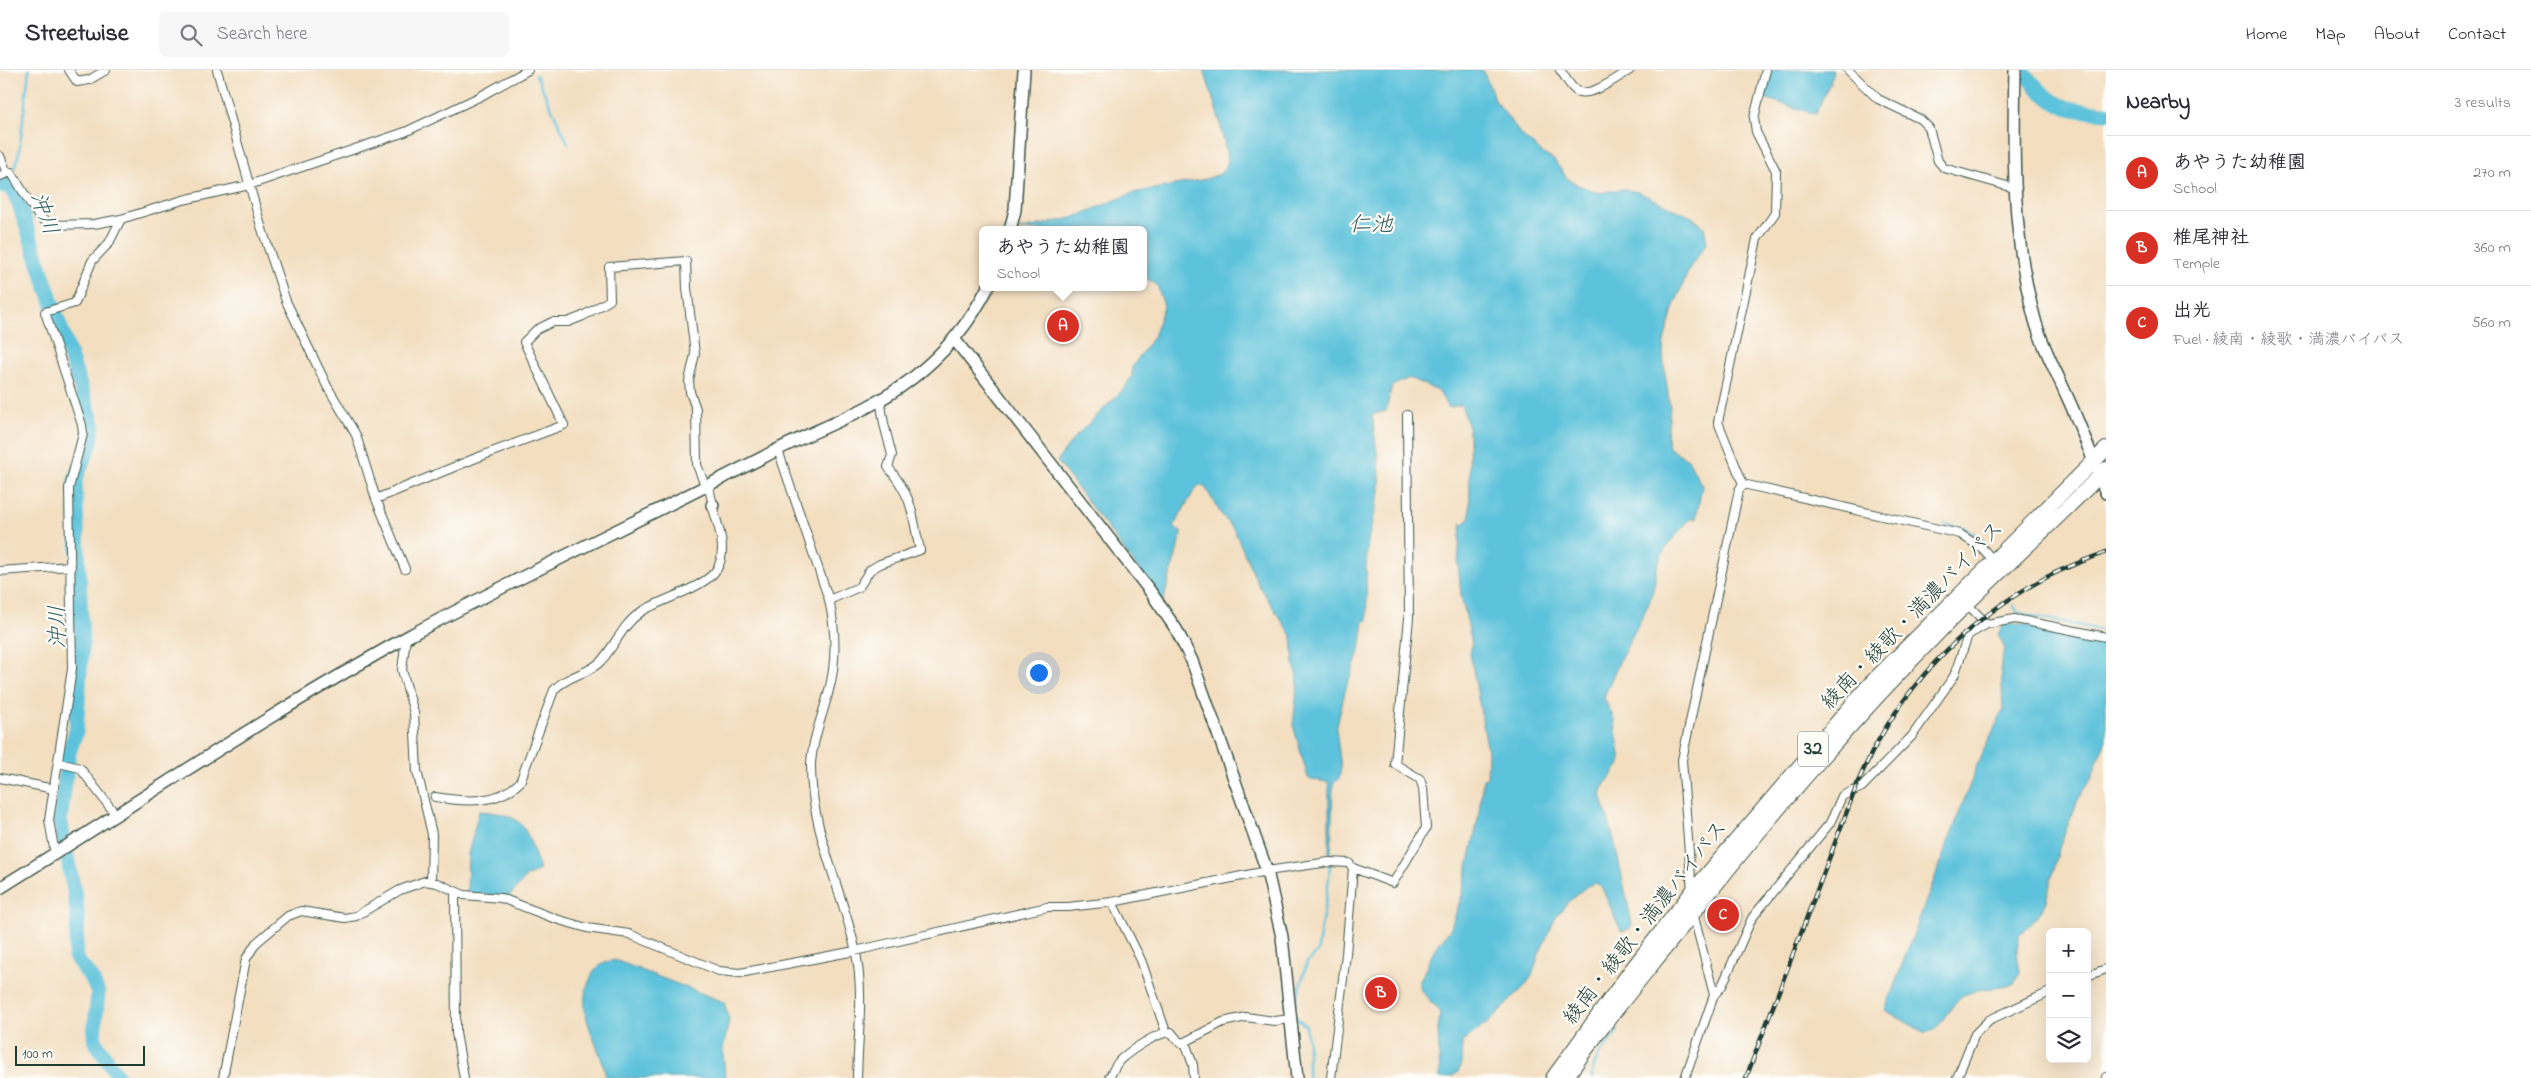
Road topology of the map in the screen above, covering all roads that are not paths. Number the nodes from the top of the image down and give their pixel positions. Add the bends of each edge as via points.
1 (69, 70) edge
2 (106, 70) edge
3 (217, 70) edge
4 (528, 70) edge
5 (1024, 70) edge
6 (1560, 70) edge
7 (1630, 70) edge
8 (1766, 70) edge
9 (1848, 70) edge
10 (2015, 70) edge
11 (0, 156) edge
12 (4, 174) edge
13 (249, 185) junction
14 (2014, 188) junction
15 (121, 219) junction
16 (1011, 226) edge
17 (986, 291) edge
18 (955, 340) junction
19 (880, 398) junction
20 (1407, 415) dead end
21 (2106, 449) edge
22 (778, 450) junction
23 (2094, 462) junction
24 (2103, 472) edge
25 (1743, 484) junction
26 (706, 488) junction
27 (2106, 492) edge
28 (376, 499) junction
29 (1994, 561) junction
30 (71, 566) junction
31 (405, 568) dead end
32 (0, 571) edge
33 (829, 600) junction
34 (1967, 604) junction
35 (1987, 624) junction
36 (2106, 637) edge
37 (406, 638) junction
38 (61, 763) junction
39 (0, 778) edge
40 (54, 788) junction
41 (435, 798) dead end
42 (116, 815) junction
43 (57, 853) junction
44 (1353, 868) junction
45 (1267, 871) junction
46 (431, 882) junction
47 (0, 888) edge
48 (455, 891) junction
49 (1692, 892) junction
50 (1112, 902) junction
51 (1693, 912) junction
52 (855, 951) junction
53 (2106, 969) edge
54 (2091, 975) edge
55 (1714, 994) junction
56 (2046, 994) edge
57 (1290, 1019) junction
58 (1166, 1032) junction
59 (1185, 1042) junction
60 (223, 1078) edge
61 (464, 1078) edge
62 (857, 1078) edge
63 (1109, 1078) edge
64 (1194, 1078) edge
65 (1297, 1078) edge
66 (1331, 1078) edge
67 (1553, 1078) edge
68 (1566, 1078) edge
69 (1685, 1078) edge
70 (1957, 1078) edge

1 - 2 street via 77,82
3 - 13 street
4 - 13 street via 405,132
5 - 16 street via 1015,210
6 - 7 street via 1576,91 1584,93
8 - 25 street via 1754,118 1756,132 1776,171 1775,213 1757,240 1718,422
9 - 14 street via 1878,98 1920,119 1929,128 1938,161 1944,168
10 - 14 street
11 - 12 street
12 - 15 street via 11,172 38,216 51,225
13 - 15 street
13 - 28 street via 286,301 326,386 356,435
14 - 23 street via 2034,318 2046,354
15 - 30 street via 109,243 92,261 74,303 45,312 82,424 83,434 69,478
17 - 18 street
18 - 19 street via 908,382
18 - 45 street via 1144,583 1176,629 1192,660
19 - 22 street
19 - 33 street via 892,455 888,468 908,496 920,550 880,564 870,570 859,587
20 - 44 street via 1409,618 1395,764 1420,779 1426,828 1393,883
21 - 23 highway, 綾南・綾歌・満濃バイパス / 32
22 - 26 street
22 - 33 street
23 - 24 street
23 - 29 highway, 綾南・綾歌・満濃バイパス / 32
24 - 27 street
24 - 34 highway, 綾南・綾歌・満濃バイパス / 32
25 - 29 street via 1960,534
25 - 49 street via 1739,490 1682,760
26 - 28 street via 697,465 696,410 689,381 695,354 686,288 686,261 609,267 610,300 568,322 552,322 536,330 524,342 564,425
26 - 37 street via 505,585
26 - 41 street via 710,492 722,539 718,568 708,578 641,612 617,636 602,661 562,682 554,690 520,782 509,792 489,800
28 - 31 street
29 - 49 highway, 綾南・綾歌・満濃バイパス / 32 via 1869,686
30 - 32 street
30 - 38 street via 72,669
33 - 52 street via 834,625 834,652 829,691 811,764 813,790 831,871
34 - 35 street
34 - 51 highway, 綾南・綾歌・満濃バイパス / 32 via 1877,696
35 - 36 street via 2015,619
35 - 55 street via 1970,632 1954,676 1912,736 1862,787 1842,796 1830,823 1787,878 1761,905 1722,986
37 - 42 street
37 - 46 street via 402,670 414,713 417,771 432,834
38 - 40 street
38 - 42 street via 80,768
39 - 40 street
40 - 43 street via 49,830
42 - 43 street
43 - 47 street
44 - 45 street via 1348,863 1330,862
44 - 66 street
45 - 50 street
45 - 57 street via 1282,937
46 - 48 street
46 - 60 street via 412,884 356,916 345,918 301,911 288,916 256,943 246,959
48 - 52 street via 464,895 501,898 588,928 629,934 720,971 748,972
48 - 61 street via 456,1034
49 - 51 street
49 - 67 highway, 綾南・綾歌・満濃バイパス / 32
50 - 52 street via 1047,907
50 - 58 street via 1141,960
51 - 55 street
51 - 68 highway, 綾南・綾歌・満濃バイパス / 32
52 - 62 street via 861,986
53 - 54 street
55 - 69 street
56 - 70 street via 1989,1020 1975,1034
57 - 59 street via 1274,1021 1246,1017 1223,1022
57 - 65 street
58 - 59 street via 1171,1032 1180,1043
58 - 63 street via 1131,1052 1119,1062
59 - 64 street via 1194,1065

